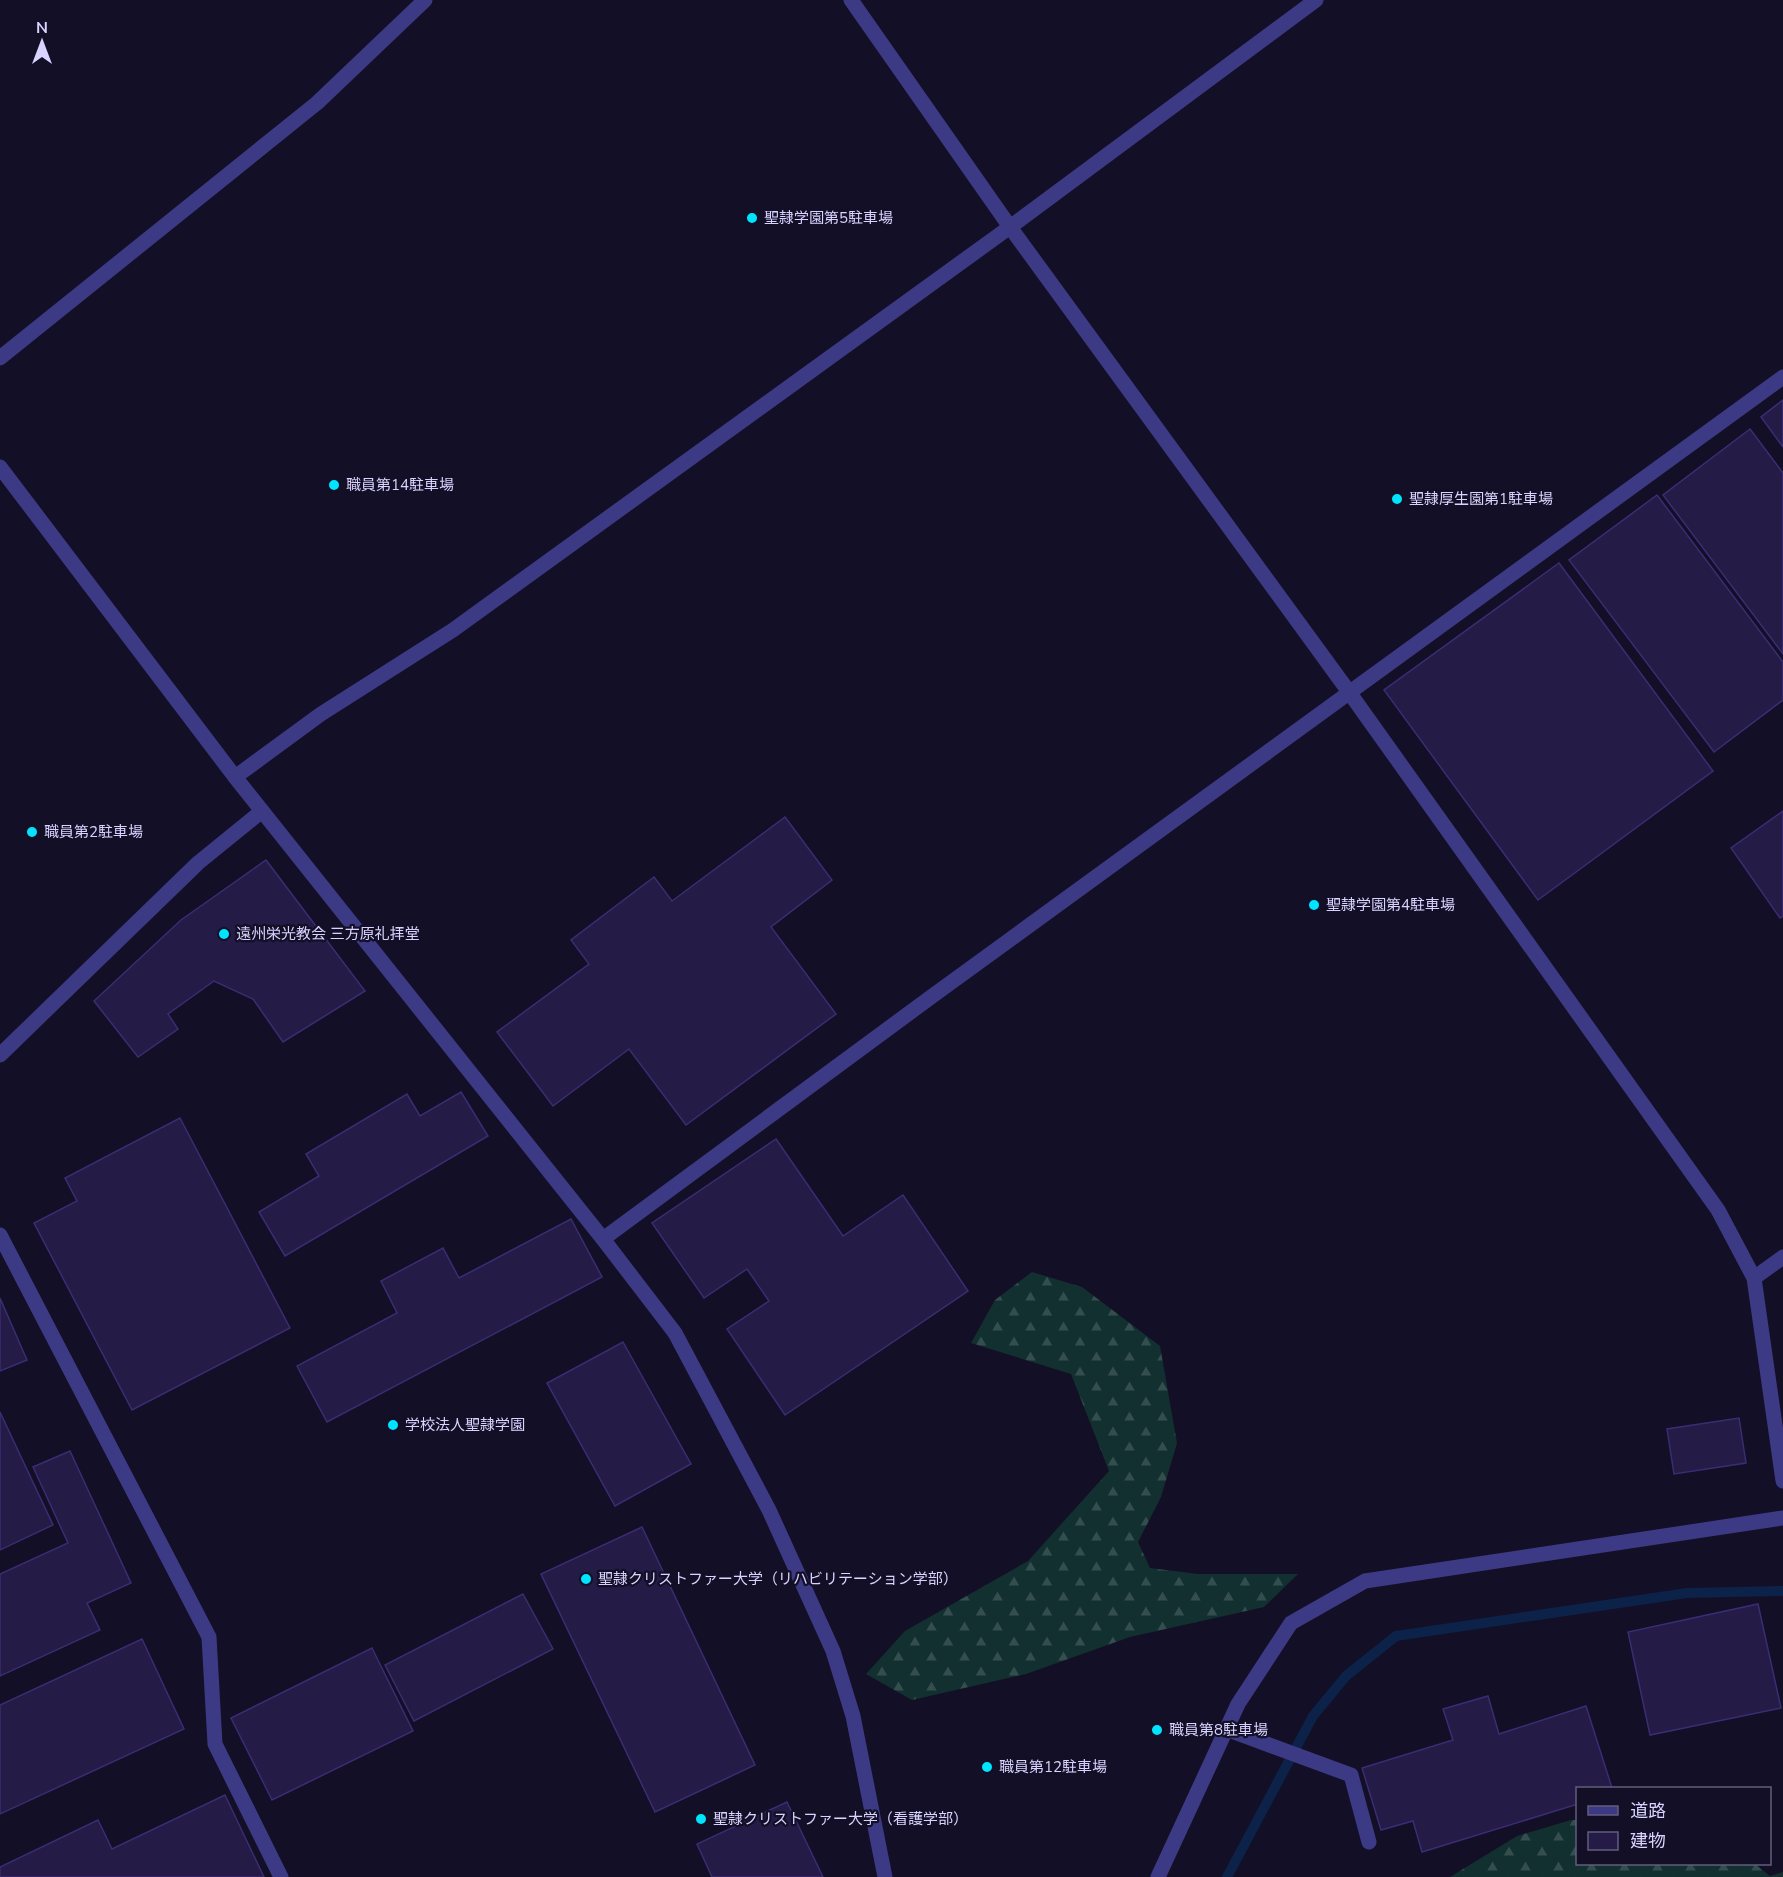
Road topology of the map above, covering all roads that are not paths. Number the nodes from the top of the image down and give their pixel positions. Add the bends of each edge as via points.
1 (425, 0) edge
2 (851, 0) edge
3 (1316, 0) edge
4 (1010, 227) junction
5 (0, 358) edge
6 (1783, 377) edge
7 (0, 467) edge
8 (1349, 692) junction
9 (235, 777) junction
10 (262, 811) junction
11 (0, 1055) edge
12 (0, 1235) edge
13 (603, 1239) junction
14 (1783, 1257) edge
15 (1754, 1278) junction
16 (1783, 1481) edge
17 (1783, 1518) edge
18 (1226, 1729) junction
19 (1369, 1842) dead end
20 (281, 1877) edge
21 (885, 1877) edge
22 (1158, 1877) edge

1 - 5 street via 317,103
2 - 4 street
3 - 4 street
4 - 8 street
4 - 9 street via 453,630 321,714
6 - 8 street
7 - 9 street
8 - 13 street
8 - 15 street via 1718,1210
9 - 10 street
10 - 11 street via 198,863
10 - 13 street
12 - 20 street via 209,1637 215,1744
13 - 21 street via 675,1333 769,1510 833,1651 853,1716
14 - 15 street
15 - 16 street
17 - 18 street via 1365,1581 1292,1623 1238,1704
18 - 19 street via 1351,1775
18 - 22 street

